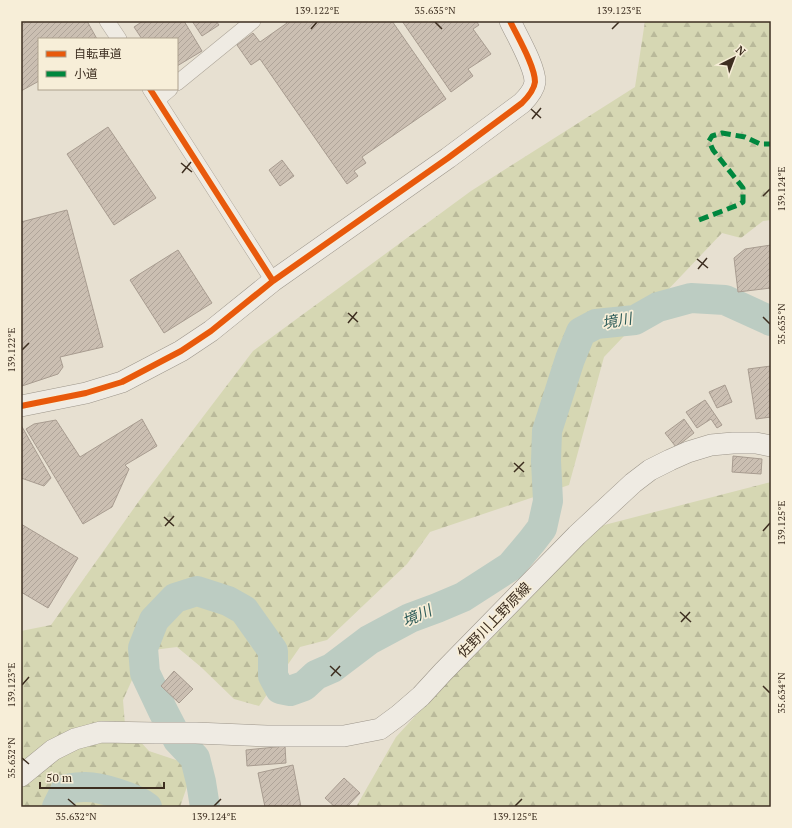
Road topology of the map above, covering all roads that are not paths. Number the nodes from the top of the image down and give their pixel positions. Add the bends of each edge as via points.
1 (107, 21) edge
2 (253, 21) edge
3 (510, 21) edge
4 (118, 38) edge
5 (178, 82) edge
6 (167, 90) edge
7 (153, 95) edge
8 (273, 281) junction
9 (21, 406) edge
10 (771, 446) edge
11 (21, 776) edge

1 - 4 street
2 - 5 street
3 - 8 main road via 533,67 535,83 522,103
6 - 7 street
7 - 8 street
8 - 9 main road via 211,331 181,351 122,382 86,393
10 - 11 main road, 佐野川上野原線 via 756,443 711,445 688,452 650,470 577,535 421,696 380,729 344,736 101,732 75,739 53,750

